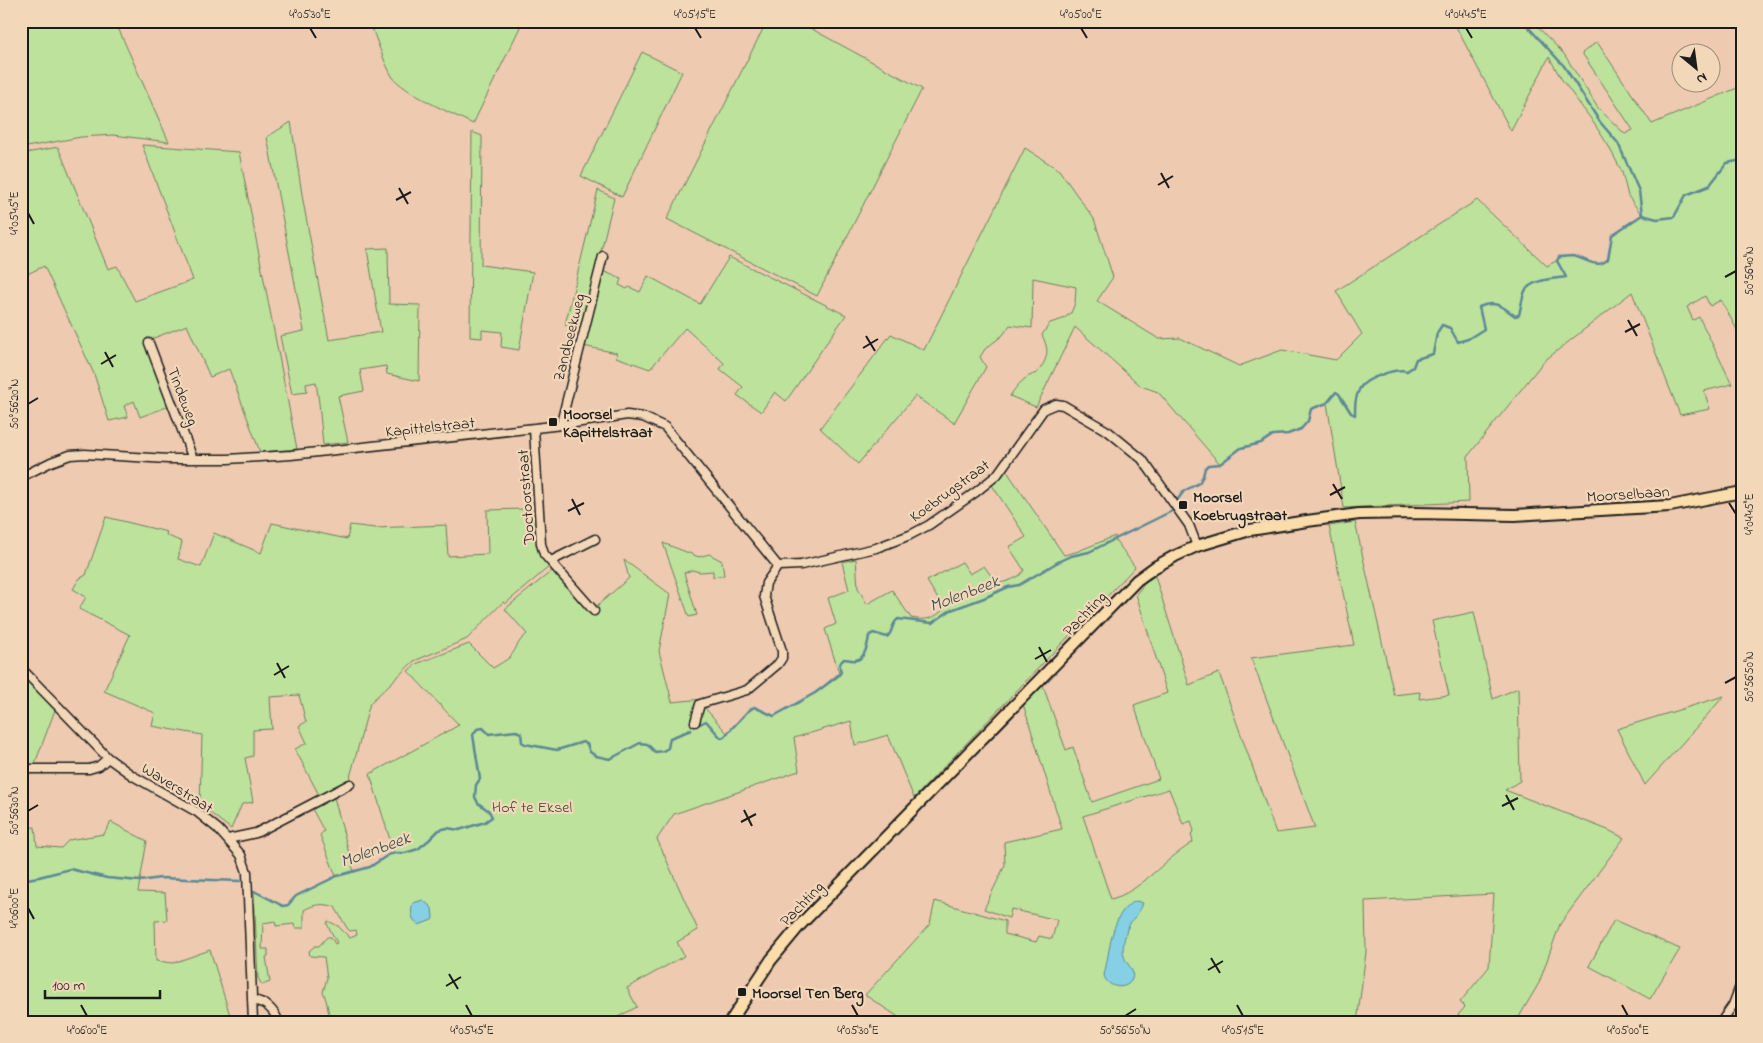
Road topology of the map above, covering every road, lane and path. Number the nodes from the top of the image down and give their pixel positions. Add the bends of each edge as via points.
1 (602, 256) dead end
2 (149, 344) dead end
3 (562, 425) junction
4 (534, 429) junction
5 (193, 459) junction
6 (21, 478) edge
7 (1742, 492) edge
8 (1515, 515) joint
9 (595, 539) dead end
10 (1197, 546) junction
11 (551, 561) junction
12 (778, 566) junction
13 (594, 611) dead end
14 (21, 668) edge
15 (695, 722) dead end
16 (108, 758) junction
17 (21, 768) edge
18 (350, 784) dead end
19 (228, 839) junction
20 (1742, 981) edge
21 (252, 1000) junction
22 (253, 1022) edge
23 (279, 1022) edge
24 (730, 1022) edge
25 (1721, 1022) edge

1 - 3 street, Zandbeekweg
2 - 5 street, Tindeweg
3 - 4 street, Kapittelstraat
3 - 12 street, Kapittelstraat via 627,415 642,417 665,427
4 - 5 street, Kapittelstraat via 300,455
4 - 11 street, Doctoorstraat via 541,544
5 - 6 street, Kapittelstraat via 70,455
7 - 8 main road, Moorselbaan via 1670,506
8 - 10 main road, Pachting via 1359,514 1250,530
9 - 11 street, Doctoorstraat
10 - 12 street, Koebrugstraat via 1188,525 1142,460 1109,432 1063,404 1056,404 1040,414 996,475 929,525 876,548 801,565
10 - 24 main road, Pachting via 1137,580 800,925 771,960
11 - 13 street, Doctoorstraat
12 - 15 street via 766,583 764,596 782,658 748,690 700,704
14 - 16 street, Waverstraat
16 - 17 street via 89,769
16 - 19 street, Waverstraat via 197,812
18 - 19 street via 256,833
19 - 21 street, Waverstraat via 241,855 247,872
20 - 25 street via 1733,1005
21 - 22 street, Waverstraat
21 - 23 street via 262,1001 271,1008

